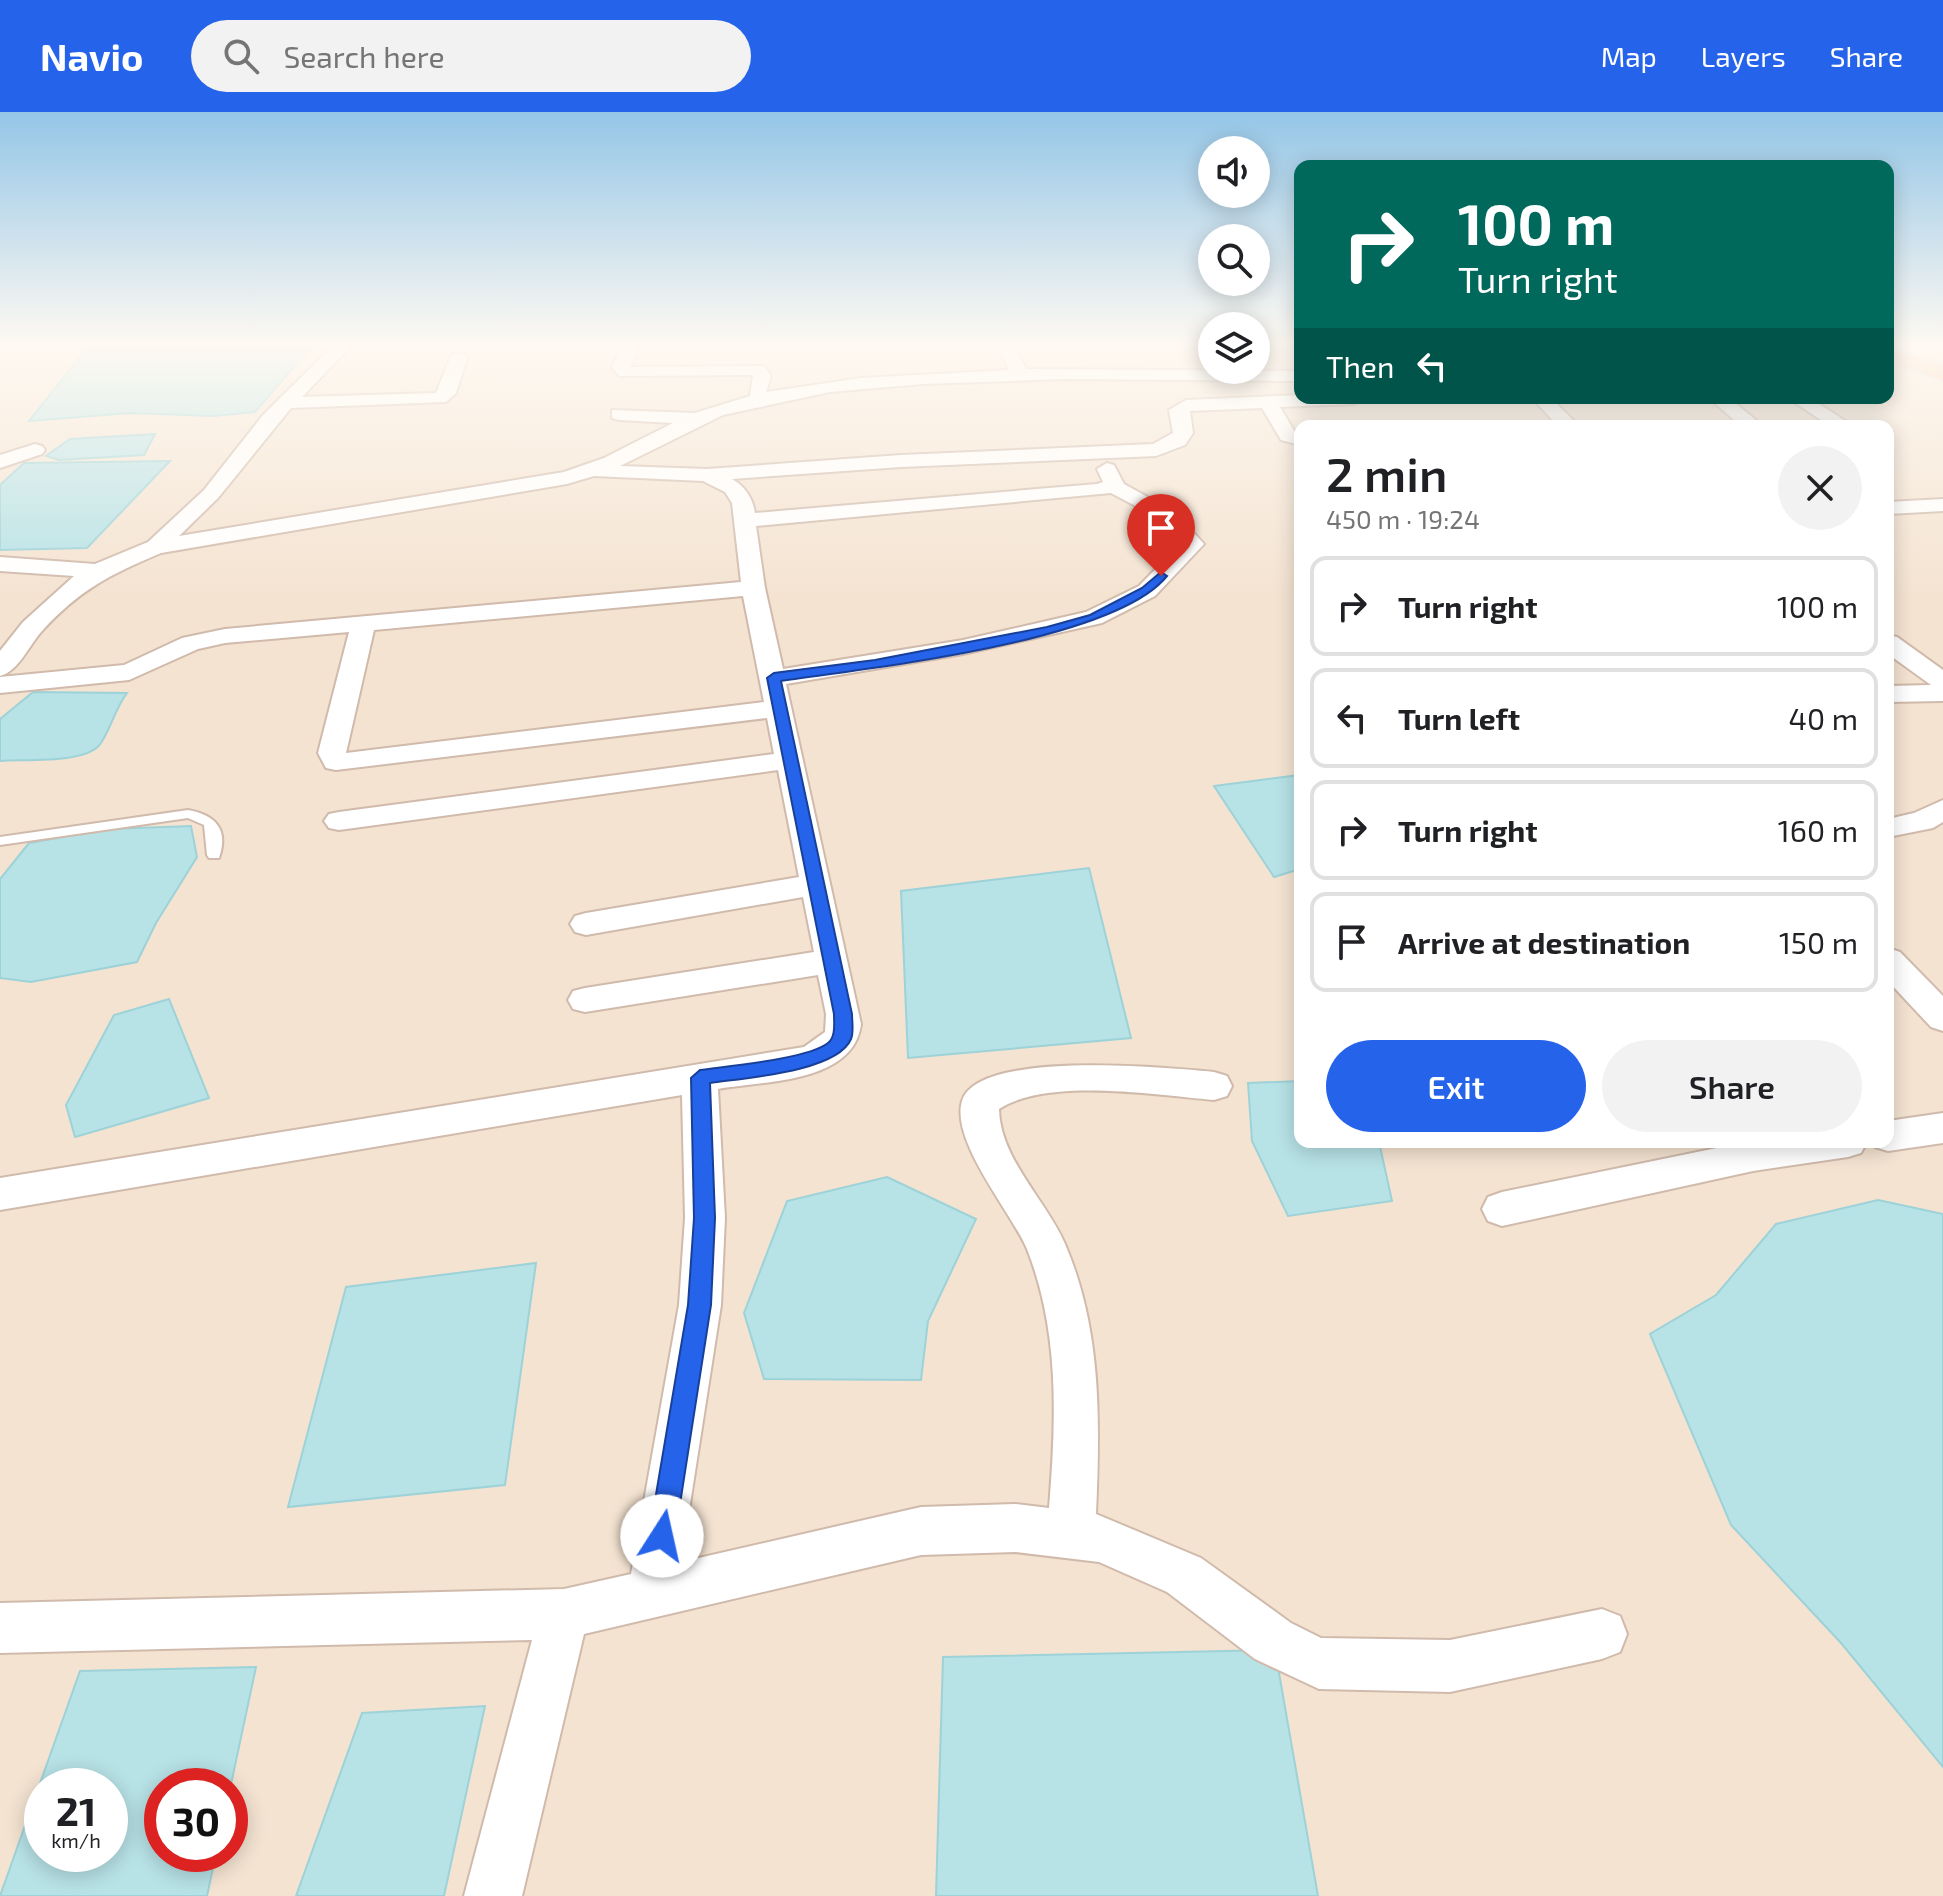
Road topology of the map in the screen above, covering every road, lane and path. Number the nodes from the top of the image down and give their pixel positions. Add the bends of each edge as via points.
1 (265, 429) edge
2 (675, 429) edge
3 (1182, 429) edge
4 (35, 450) dead end
5 (1095, 453) junction
6 (0, 462) edge
7 (596, 471) junction
8 (707, 475) junction
9 (1111, 486) junction
10 (1943, 505) edge
11 (1894, 508) edge
12 (747, 520) junction
13 (156, 547) junction
14 (0, 564) edge
15 (98, 571) junction
16 (753, 588) junction
17 (363, 625) junction
18 (1894, 646) edge
19 (0, 668) edge
20 (1943, 682) edge
21 (0, 685) edge
22 (777, 693) junction
23 (1943, 693) edge
24 (1894, 694) edge
25 (791, 760) junction
26 (1943, 809) edge
27 (339, 821) dead end
28 (1894, 827) edge
29 (0, 841) edge
30 (214, 855) dead end
31 (816, 884) junction
32 (586, 924) dead end
33 (832, 961) junction
34 (1894, 966) edge
35 (585, 1000) dead end
36 (1943, 1018) edge
37 (700, 1078) junction
38 (1214, 1086) dead end
39 (1943, 1128) edge
40 (1894, 1135) edge
41 (1807, 1148) edge
42 (0, 1194) edge
43 (1502, 1209) dead end
44 (1071, 1534) junction
45 (652, 1594) junction
46 (564, 1614) junction
47 (0, 1628) edge
48 (1602, 1634) dead end
49 (493, 1896) edge

1 - 13 street via 211,494
2 - 7 street
3 - 5 street via 1170,447
4 - 6 street
5 - 8 street
5 - 9 street via 1112,476
7 - 8 street
7 - 13 street
8 - 12 street via 733,488
9 - 12 street
9 - 22 street via 1151,505 1193,544 1147,591 1094,618 875,664
10 - 11 street
12 - 16 street
13 - 15 street
14 - 15 street
15 - 19 street via 42,617
16 - 17 street
16 - 22 street
17 - 21 street via 204,639 129,672
17 - 22 street via 332,753 342,763
18 - 20 street
22 - 25 street
23 - 24 street
25 - 27 street
25 - 31 street
26 - 28 street via 1923,821
29 - 30 lane via 188,814 208,818 215,826
31 - 32 street
31 - 33 street
33 - 35 street
33 - 37 street via 844,1024 835,1048 808,1060
34 - 36 street
37 - 42 street
37 - 45 street via 705,1218 700,1305
38 - 44 street via 1070,1080 1006,1086 980,1102 980,1125 1046,1246 1068,1317 1077,1381
39 - 40 street
41 - 43 street
44 - 45 street via 1015,1528 921,1531
44 - 48 street via 1101,1538 1184,1575 1273,1641 1319,1663 1450,1666
45 - 46 street
46 - 47 street
46 - 49 street

